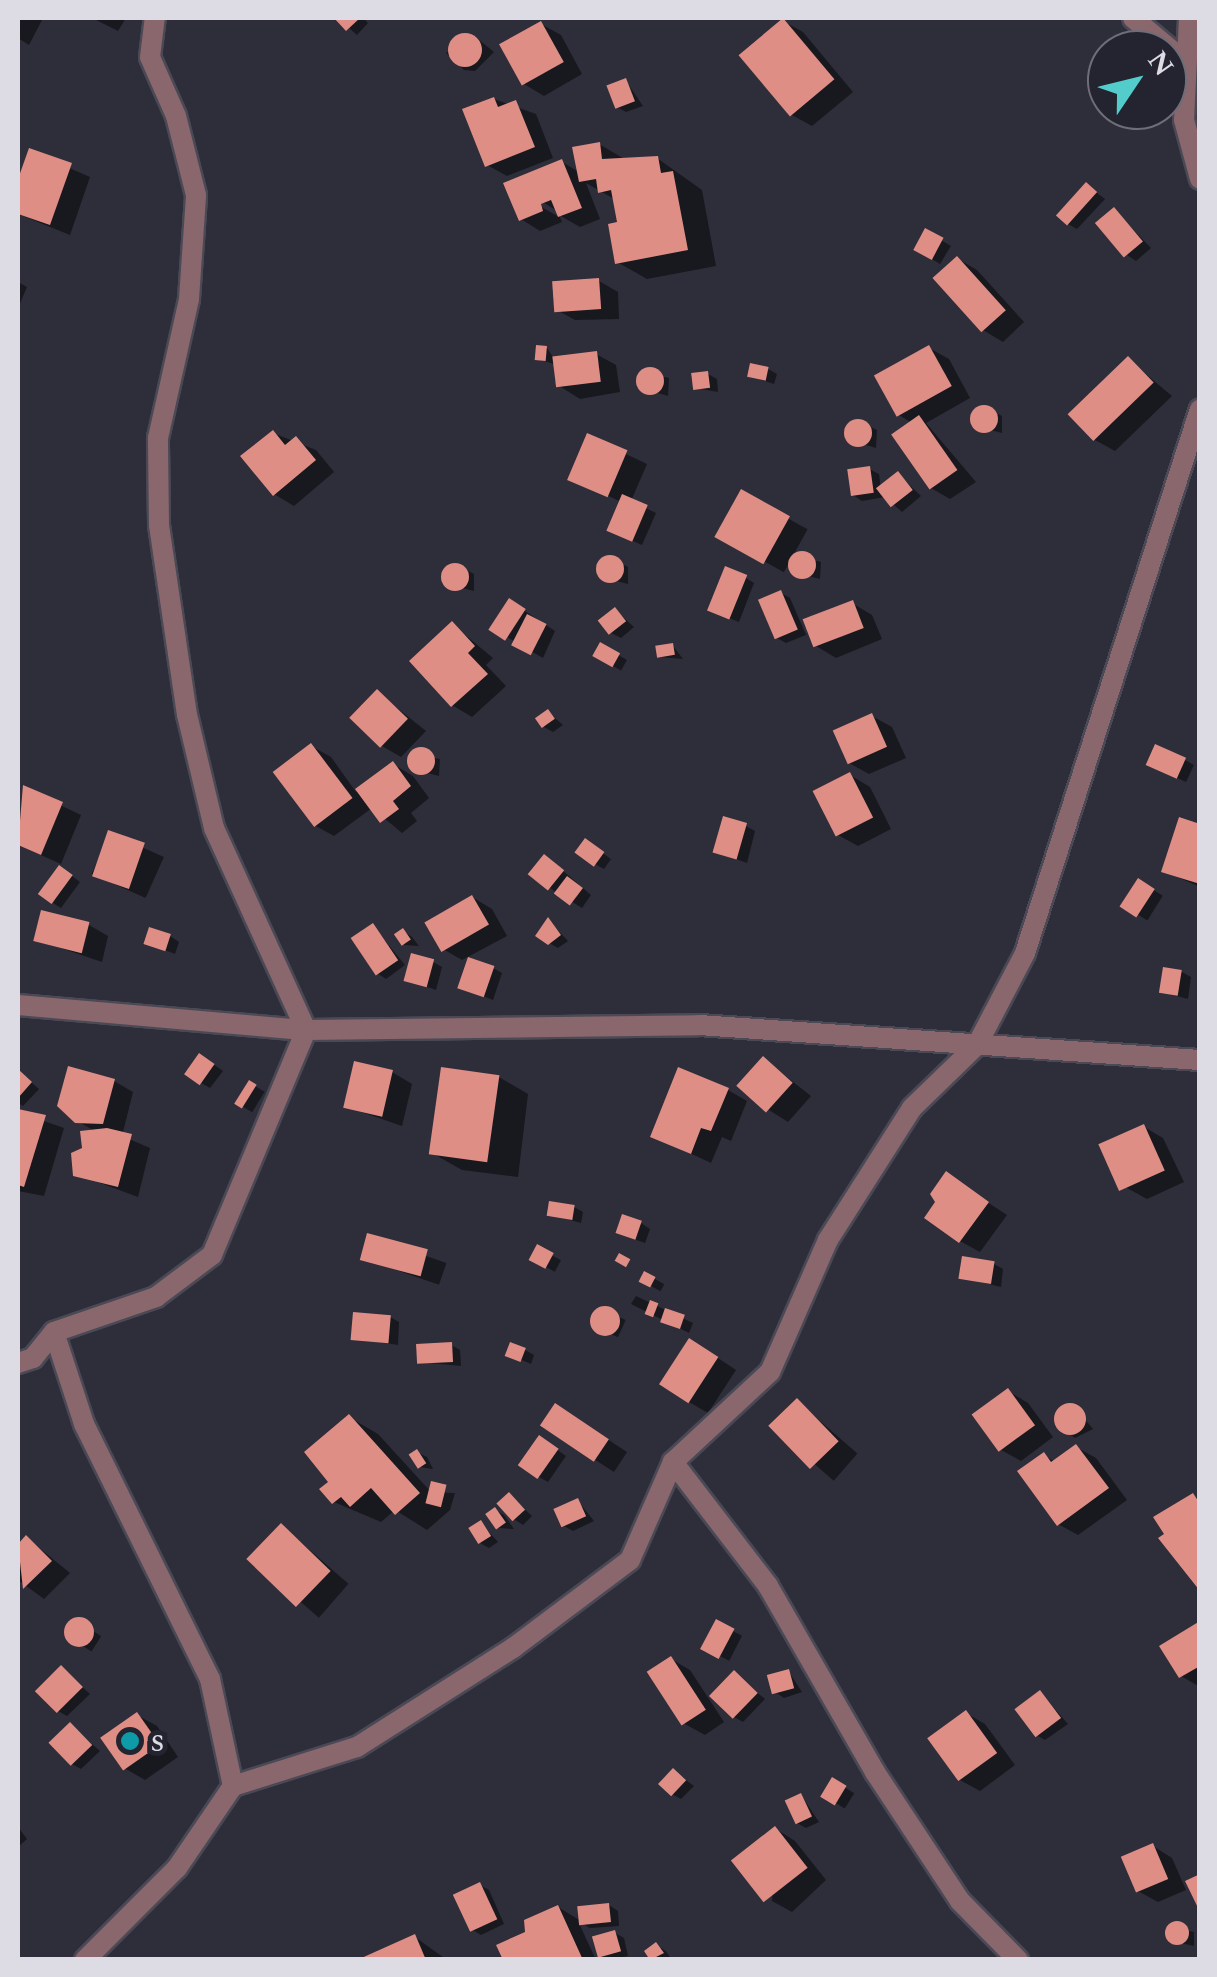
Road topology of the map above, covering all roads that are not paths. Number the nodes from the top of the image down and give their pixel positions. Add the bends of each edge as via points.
1 (155, 18) edge
2 (1187, 130) edge
3 (1200, 179) edge
4 (1200, 409) edge
5 (1200, 458) edge
6 (1173, 481) junction
7 (18, 1005) edge
8 (306, 1030) junction
9 (977, 1045) junction
10 (1200, 1060) edge
11 (54, 1332) junction
12 (18, 1363) edge
13 (674, 1462) junction
14 (233, 1786) junction
15 (86, 1960) edge
16 (1018, 1960) edge

1 - 8 street via 150,57 176,116 196,195 189,299 158,438 159,524 187,715 214,828
2 - 3 street
4 - 6 street
5 - 6 street
6 - 9 street via 1024,952
7 - 8 street
8 - 9 street via 699,1025
8 - 11 street via 212,1255 156,1297
9 - 10 street
9 - 13 street via 912,1108 828,1240 770,1372
11 - 12 street via 34,1358
11 - 14 street via 84,1424 210,1678
13 - 14 street via 630,1560 512,1648 357,1747
13 - 16 street via 768,1586 875,1772 960,1901
14 - 15 street via 177,1868

